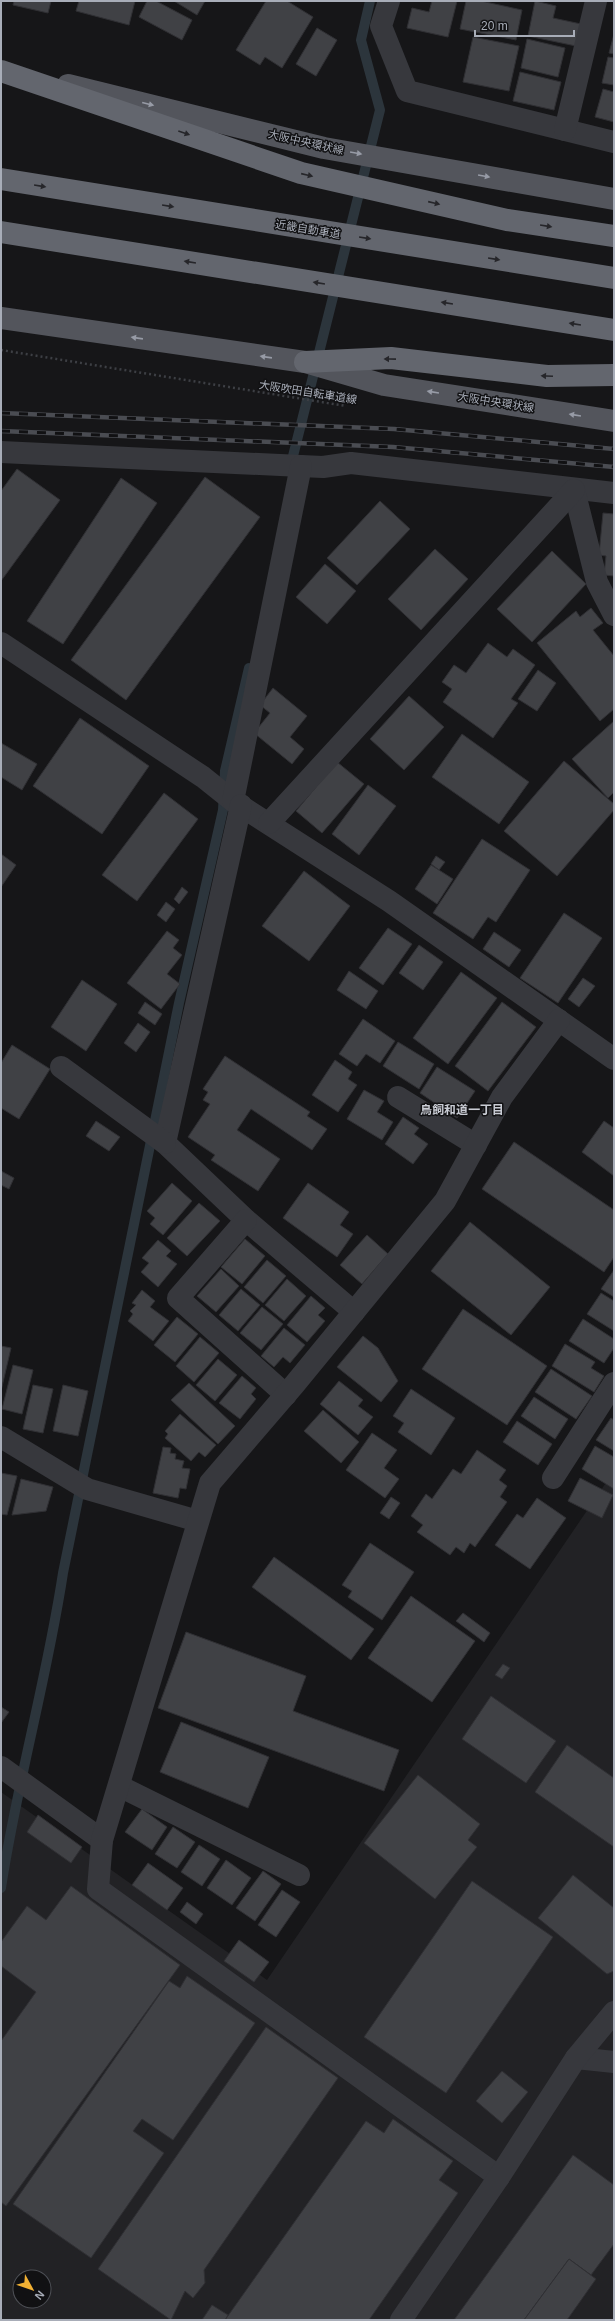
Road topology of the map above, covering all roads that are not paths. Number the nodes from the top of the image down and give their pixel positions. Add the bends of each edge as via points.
1 (389, 1) edge
2 (596, 1) edge
3 (1, 70) edge
4 (565, 130) junction
5 (614, 142) edge
6 (1, 180) edge
7 (614, 199) edge
8 (1, 232) edge
9 (614, 236) edge
10 (614, 278) edge
11 (1, 318) edge
12 (614, 330) edge
13 (305, 362) junction
14 (614, 375) edge
15 (614, 421) edge
16 (1, 452) edge
17 (312, 466) junction
18 (574, 490) junction
19 (614, 493) edge
20 (614, 615) edge
21 (1, 643) edge
22 (237, 803) junction
23 (269, 823) junction
24 (559, 1020) junction
25 (614, 1059) edge
26 (61, 1066) dead end
27 (398, 1097) dead end
28 (165, 1143) junction
29 (476, 1145) junction
30 (246, 1220) junction
31 (354, 1312) junction
32 (614, 1383) edge
33 (286, 1395) junction
34 (1, 1437) edge
35 (553, 1478) dead end
36 (198, 1521) junction
37 (1, 1767) edge
38 (119, 1786) junction
39 (102, 1840) junction
40 (299, 1875) dead end
41 (614, 2012) edge
42 (576, 2058) junction
43 (614, 2062) edge
44 (498, 2177) junction
45 (401, 2320) edge

1 - 4 street via 381,26 407,91
2 - 4 street
3 -> 7 main road, 大阪中央環状線 via 324,148
3 -> 9 highway via 301,173 507,220
4 - 5 street
6 -> 10 highway, 近畿自動車道
12 -> 8 highway
13 -> 11 main road, 大阪中央環状線
14 -> 13 highway via 547,376 391,358
15 -> 13 main road, 大阪中央環状線 via 384,384
16 - 17 street
17 - 18 street via 351,463
17 - 22 street
18 - 19 street
18 - 20 street via 597,582
18 - 23 street
21 - 22 street via 203,777
22 - 23 street
22 - 28 street
23 - 24 street via 388,901
24 - 25 street
24 - 29 street via 502,1098
26 - 28 street
27 - 29 street
28 - 30 street
29 - 31 street via 445,1201
30 - 31 street
30 - 33 street via 178,1298
31 - 33 street
32 - 35 street
33 - 36 street via 210,1483
34 - 36 street via 87,1489
36 - 38 street
37 - 39 street
38 - 39 street
38 - 40 street
39 - 44 street via 98,1888
41 - 42 street
42 - 43 street
42 - 44 street
44 - 45 street

